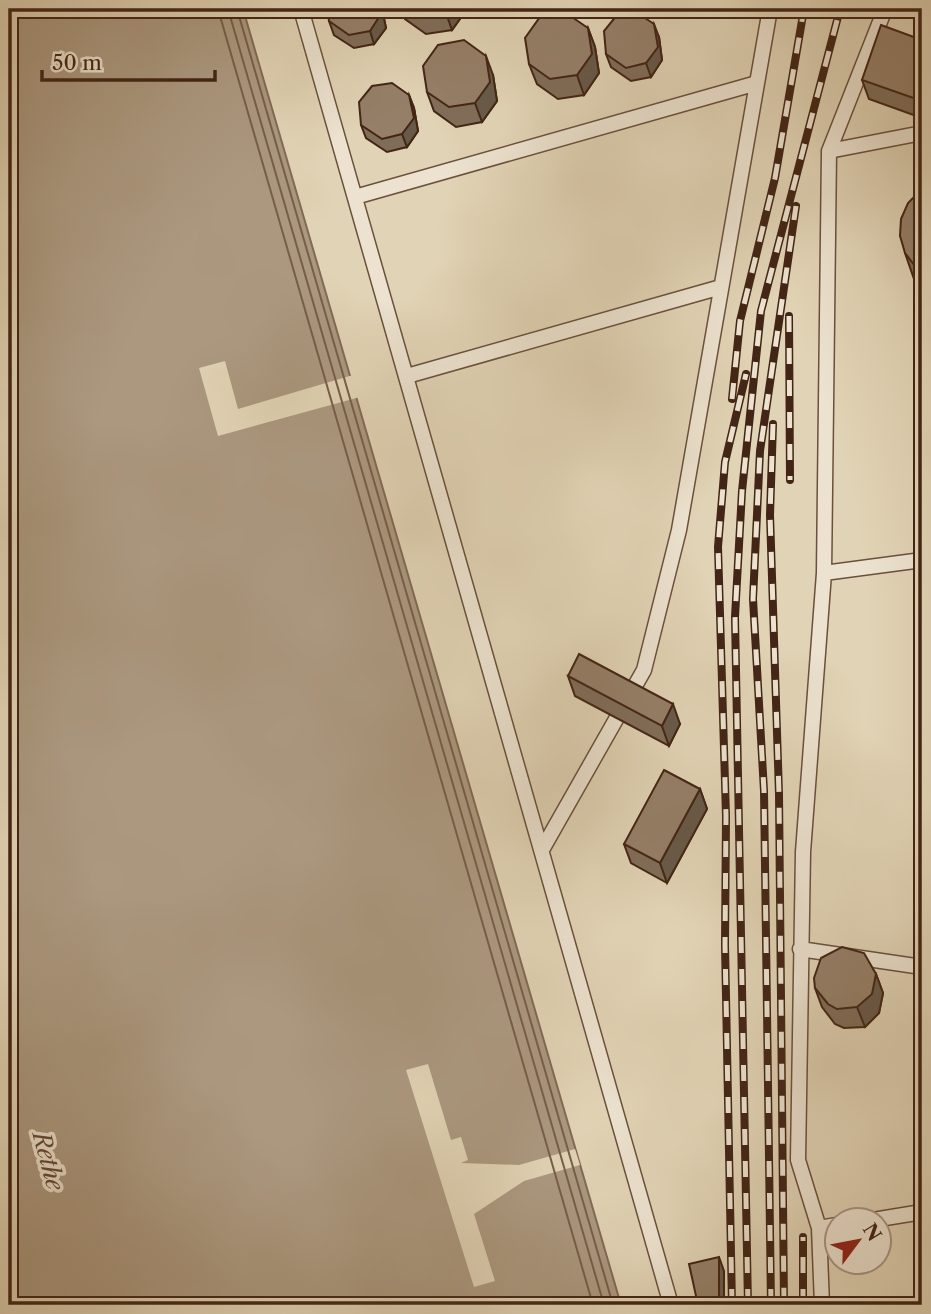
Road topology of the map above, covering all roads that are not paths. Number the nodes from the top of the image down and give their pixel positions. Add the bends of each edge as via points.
1 (301, 9) edge
2 (770, 9) edge
3 (885, 9) edge
4 (757, 83) junction
5 (922, 133) edge
6 (829, 151) junction
7 (355, 197) junction
8 (721, 287) junction
9 (407, 376) junction
10 (922, 560) edge
11 (824, 573) junction
12 (542, 848) junction
13 (800, 949) junction
14 (922, 967) edge
15 (922, 1212) edge
16 (892, 1217) edge
17 (820, 1228) joint
18 (671, 1305) edge
19 (822, 1305) edge

1 - 7 lane
2 - 4 lane
3 - 6 lane
4 - 7 lane
4 - 8 lane
5 - 6 lane
6 - 11 lane
7 - 9 lane
8 - 9 lane
8 - 12 lane via 679,530 644,670
9 - 12 lane
10 - 11 lane
11 - 13 lane
12 - 18 lane
13 - 14 lane
13 - 17 lane via 798,1160
15 - 16 lane
17 - 19 lane

